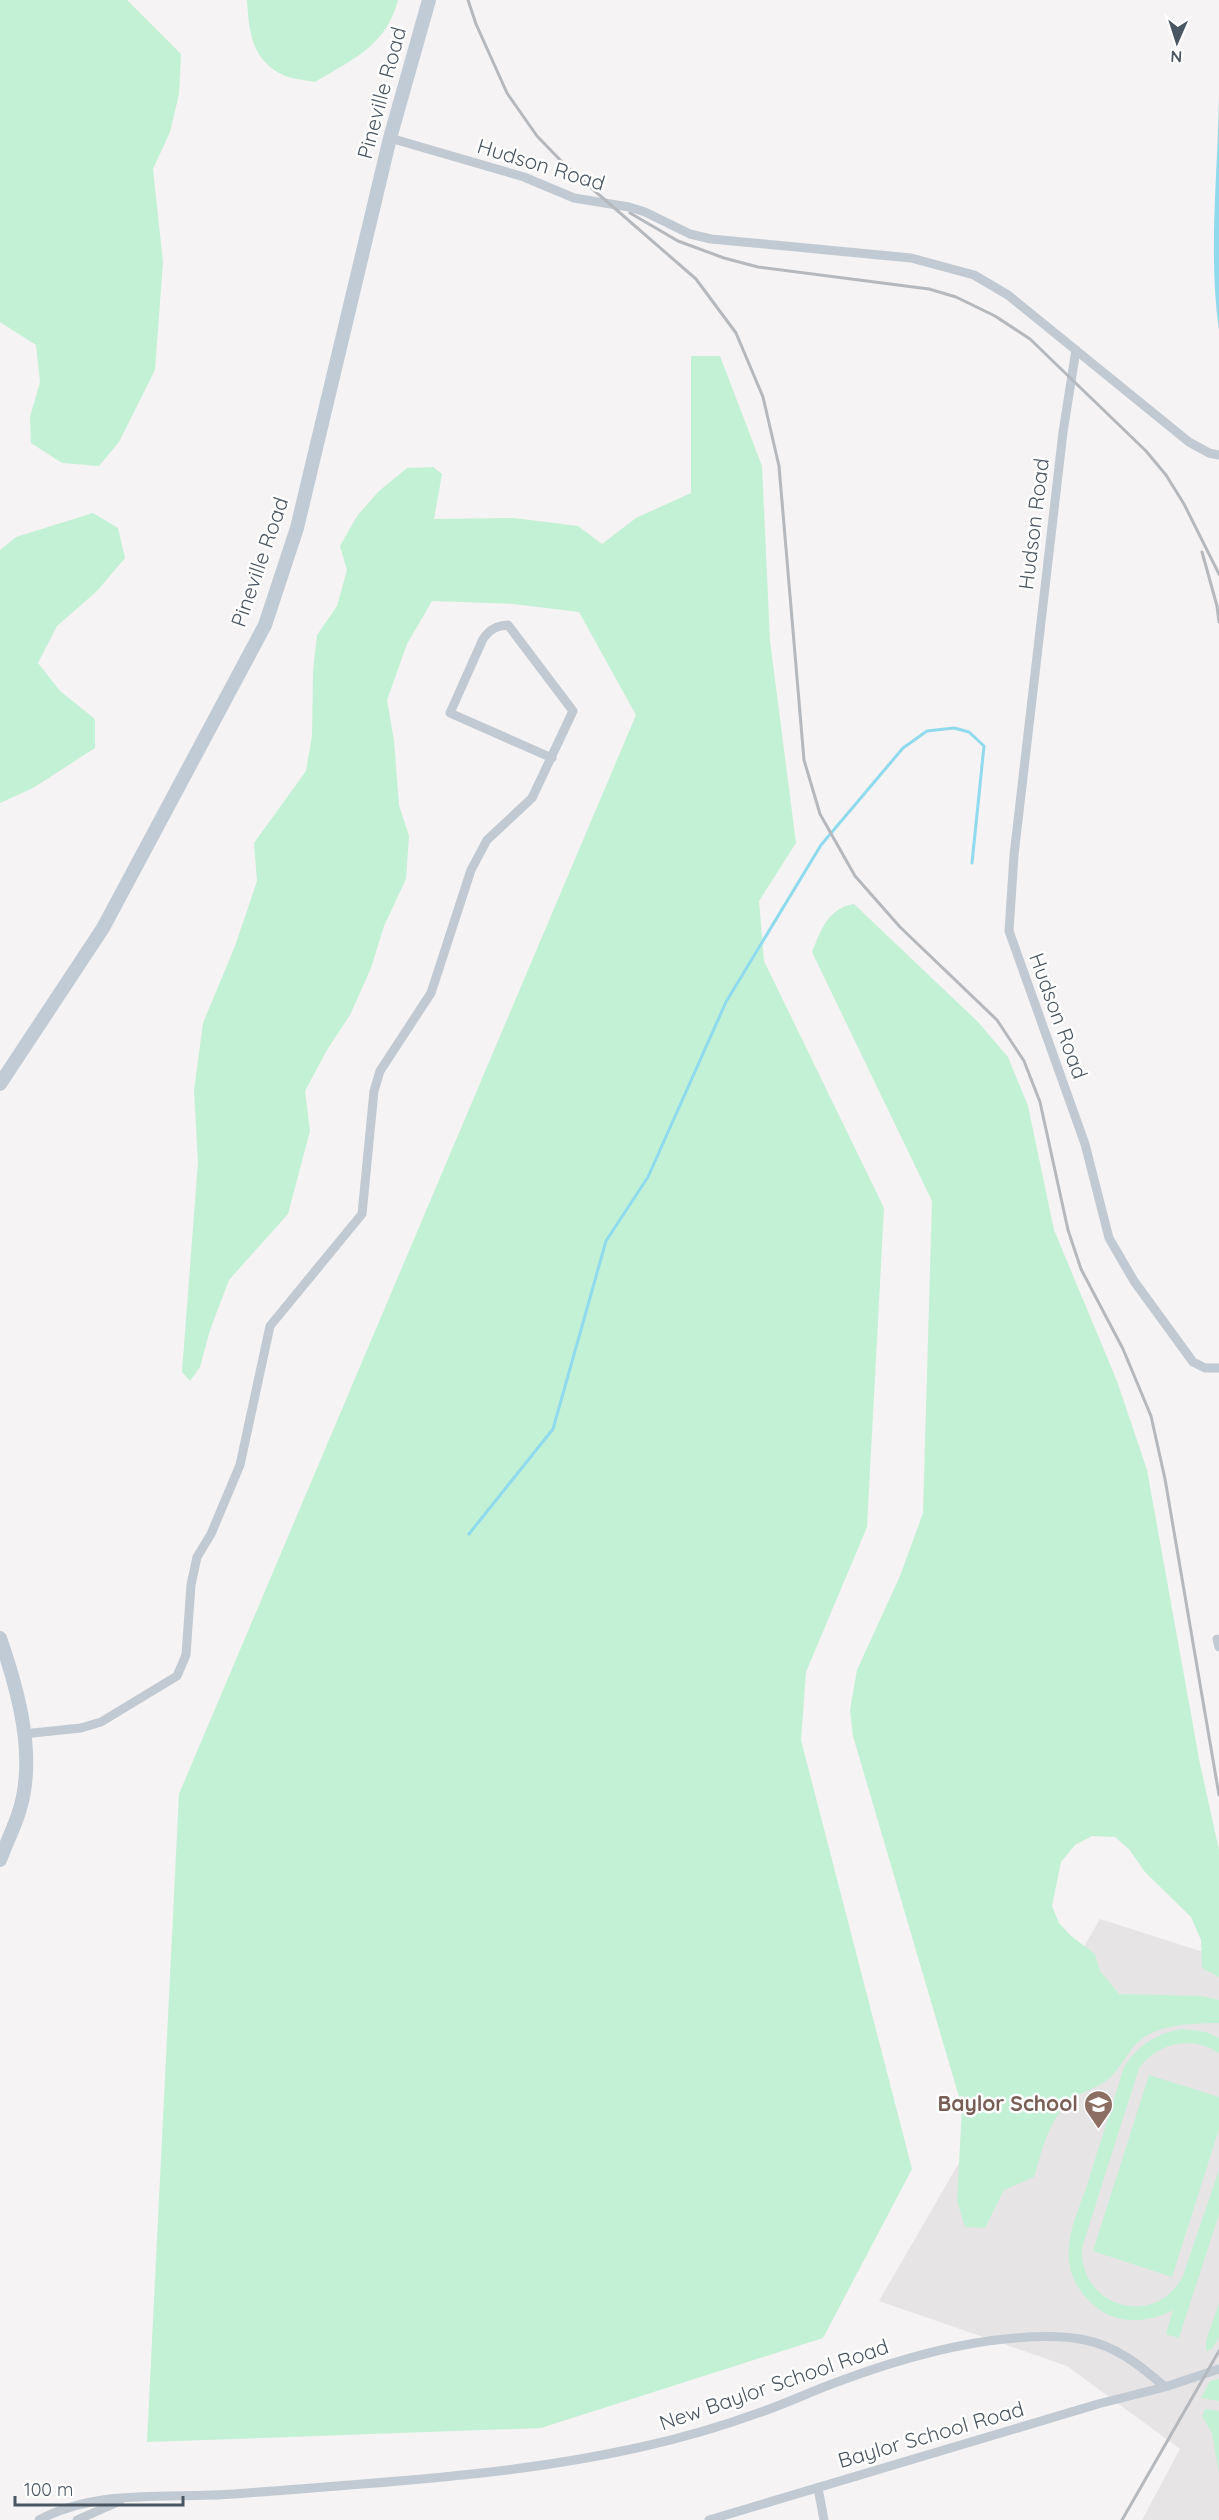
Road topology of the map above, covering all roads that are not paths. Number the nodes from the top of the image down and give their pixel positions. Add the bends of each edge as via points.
1 (429, 0) edge
2 (390, 138) junction
3 (1076, 350) junction
4 (1219, 455) edge
5 (552, 758) junction
6 (0, 1084) edge
7 (1219, 1368) edge
8 (0, 1638) edge
9 (23, 1734) junction
10 (0, 1860) edge
11 (1219, 2369) edge
12 (1165, 2387) junction
13 (818, 2488) junction
14 (130, 2497) junction
15 (39, 2520) edge
16 (77, 2520) edge
17 (709, 2520) edge
18 (824, 2520) edge

1 - 2 main road, Pineville Road
2 - 3 street, Hudson Road via 525,177 574,198 645,212 690,234 711,239 911,258 955,269 990,283
2 - 6 main road, Pineville Road via 297,528 266,625 103,928
3 - 4 street via 1181,436
3 - 7 street, Hudson Road via 1063,432 1009,931 1085,1144 1109,1238 1134,1281 1193,1362 1205,1368
5 - 5 street via 573,711 522,640 508,625 500,625 483,639 450,713
5 - 9 street via 532,798 487,840 471,870 431,993 380,1071 374,1091 362,1214 270,1326 240,1465 197,1557 186,1655 177,1676 101,1722
8 - 9 main road via 14,1678
9 - 10 main road via 25,1786 20,1811
11 - 12 street, Baylor School Road
12 - 13 street, Baylor School Road
12 - 14 street, New Baylor School Road via 1123,2355 1085,2340 1050,2335 992,2340 927,2353 840,2380 766,2411 685,2438 612,2454 366,2484 221,2495
13 - 17 street, Baylor School Road
13 - 18 street
14 - 15 street, New Baylor School Road via 95,2500
14 - 16 street, New Baylor School Road

